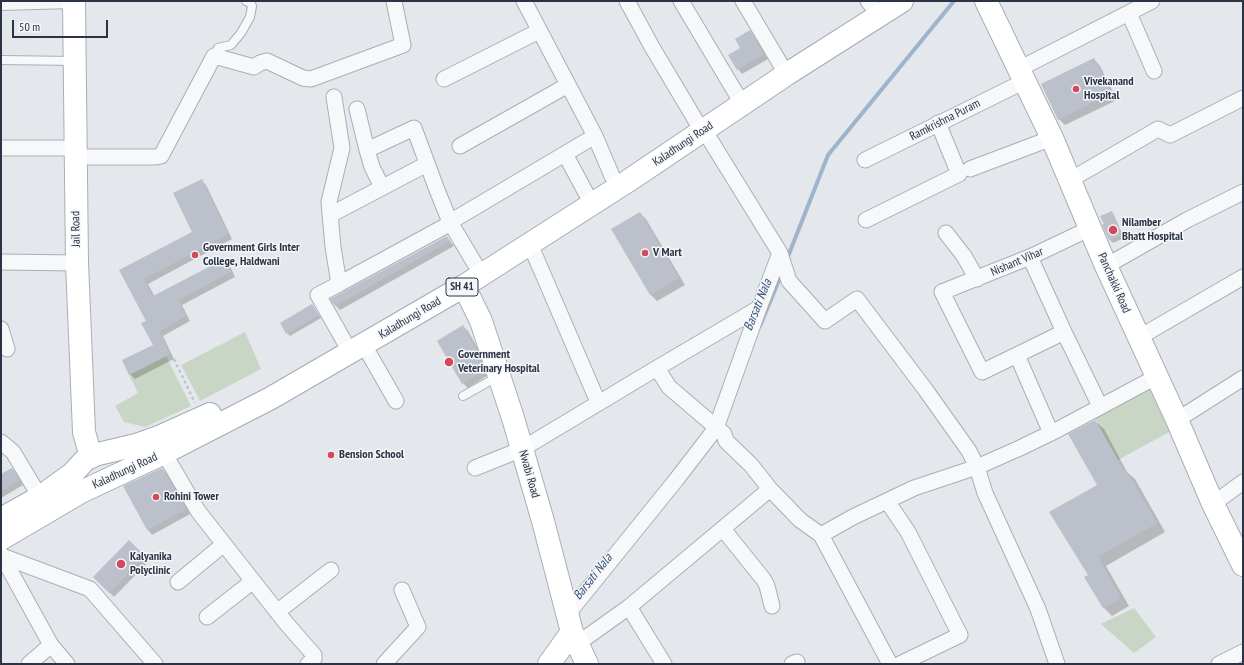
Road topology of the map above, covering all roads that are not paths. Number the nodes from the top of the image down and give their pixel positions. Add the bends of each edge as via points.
1 (246, 1) edge
2 (394, 1) edge
3 (524, 1) edge
4 (627, 1) edge
5 (680, 1) edge
6 (743, 1) edge
7 (902, 1) edge
8 (986, 1) edge
9 (1152, 1) edge
10 (74, 2) edge
11 (1, 6) edge
12 (874, 6) edge
13 (1129, 13) junction
14 (539, 31) junction
15 (214, 56) junction
16 (1, 60) edge
17 (74, 61) junction
18 (784, 69) junction
19 (1154, 71) dead end
20 (1022, 75) junction
21 (444, 79) dead end
22 (568, 85) junction
23 (738, 95) junction
24 (334, 97) dead end
25 (1243, 98) edge
26 (357, 109) dead end
27 (938, 123) junction
28 (700, 125) junction
29 (595, 136) junction
30 (1052, 138) junction
31 (460, 146) dead end
32 (1, 148) edge
33 (367, 150) junction
34 (75, 152) junction
35 (565, 154) junction
36 (865, 160) dead end
37 (427, 164) junction
38 (970, 168) dead end
39 (612, 176) junction
40 (1070, 180) junction
41 (382, 187) junction
42 (1243, 192) edge
43 (586, 193) junction
44 (330, 214) junction
45 (866, 220) dead end
46 (451, 223) junction
47 (1091, 228) junction
48 (946, 233) dead end
49 (530, 244) junction
50 (1030, 257) junction
51 (1, 262) edge
52 (782, 262) junction
53 (77, 263) junction
54 (1106, 266) junction
55 (465, 275) junction
56 (1243, 277) edge
57 (976, 279) junction
58 (339, 284) junction
59 (759, 308) junction
60 (1, 329) edge
61 (1064, 332) junction
62 (1138, 338) junction
63 (354, 343) junction
64 (7, 349) dead end
65 (1017, 355) junction
66 (656, 368) junction
67 (499, 376) junction
68 (1156, 377) junction
69 (1243, 378) edge
70 (463, 396) dead end
71 (1097, 400) dead end
72 (396, 401) dead end
73 (598, 402) junction
74 (1177, 420) junction
75 (1048, 426) dead end
76 (720, 431) junction
77 (1, 442) edge
78 (522, 449) junction
79 (164, 453) junction
80 (100, 454) junction
81 (977, 467) junction
82 (475, 468) dead end
83 (119, 474) junction
84 (1243, 482) edge
85 (76, 483) junction
86 (770, 489) junction
87 (40, 497) junction
88 (887, 501) junction
89 (1213, 504) junction
90 (1, 519) edge
91 (724, 529) junction
92 (821, 535) junction
93 (224, 544) junction
94 (1, 550) edge
95 (1243, 566) edge
96 (331, 570) dead end
97 (253, 581) junction
98 (178, 582) dead end
99 (402, 590) dead end
100 (772, 606) dead end
101 (629, 607) junction
102 (277, 612) junction
103 (207, 617) dead end
104 (572, 630) junction
105 (51, 645) junction
106 (1243, 652) edge
107 (29, 664) edge
108 (67, 664) edge
109 (156, 664) edge
110 (308, 664) edge
111 (384, 664) edge
112 (549, 664) edge
113 (587, 664) edge
114 (664, 664) edge
115 (890, 664) edge
116 (900, 664) edge
117 (1057, 664) edge
118 (1219, 664) edge

1 - 15 lane via 252,6 250,17 241,33 232,46 218,48
2 - 15 street via 402,45 319,77 303,78 267,61 254,67
3 - 14 street
4 - 28 street
5 - 23 street
6 - 18 street
7 - 12 main road, Kaladhungi Road / SH 41
8 - 20 main road, Panchakki Road
9 - 13 street, Ramkrishna Puram
10 - 11 lane
10 - 17 main road, Jail Road
12 - 18 main road, Kaladhungi Road / SH 41
13 - 19 street
13 - 20 street, Ramkrishna Puram
14 - 21 street
14 - 22 street
15 - 34 street via 160,156
16 - 17 lane
17 - 34 main road, Jail Road
18 - 23 main road, Kaladhungi Road / SH 41
18 - 28 main road, Kaladhungi Road / SH 41
20 - 27 street, Ramkrishna Puram
20 - 30 main road, Panchakki Road
22 - 29 street
22 - 31 street
23 - 28 main road, Kaladhungi Road / SH 41
24 - 44 street via 342,148 330,202
25 - 40 street via 1170,134 1158,129
26 - 33 street
27 - 36 street, Ramkrishna Puram
27 - 45 street via 959,174
28 - 39 main road, Kaladhungi Road / SH 41
28 - 49 main road, Kaladhungi Road / SH 41 via 628,181
28 - 52 street
29 - 35 street
29 - 39 street
30 - 38 street
30 - 40 main road, Panchakki Road
32 - 34 street
33 - 37 street via 414,128
33 - 41 street
34 - 53 main road, Jail Road
35 - 43 street
35 - 46 street
37 - 41 street
37 - 46 street
39 - 43 main road, Kaladhungi Road / SH 41
40 - 47 main road, Panchakki Road
41 - 44 street
42 - 54 street
43 - 55 main road, Kaladhungi Road / SH 41
44 - 58 street
46 - 55 street
46 - 58 street
47 - 50 street, Nishant Vihar
47 - 54 main road, Panchakki Road
48 - 57 street via 964,256
49 - 55 main road, Kaladhungi Road / SH 41
49 - 73 street
50 - 57 street, Nishant Vihar
50 - 61 street
51 - 53 street
52 - 59 street
52 - 81 street via 789,281 825,321 857,299 969,451
53 - 80 main road, Jail Road via 84,432
54 - 62 main road, Panchakki Road
55 - 63 main road, Kaladhungi Road / SH 41
55 - 67 main road, Nwabi Road
56 - 62 street
57 - 65 street, Nishant Vihar via 942,292 982,372
58 - 63 street via 318,295
59 - 66 street
59 - 76 street
60 - 64 street
61 - 65 street
61 - 71 street
62 - 68 main road, Panchakki Road
63 - 72 street
63 - 79 main road, Kaladhungi Road / SH 41 via 271,398
63 - 80 main road, Kaladhungi Road / SH 41 via 303,365 202,418 136,445
65 - 75 street
66 - 73 street
66 - 76 street via 669,386
67 - 70 lane
67 - 78 main road, Nwabi Road
68 - 74 main road, Panchakki Road
68 - 81 street via 1051,433
69 - 74 street
73 - 78 street
74 - 89 main road, Panchakki Road
76 - 86 street
76 - 104 street via 676,480
77 - 87 street via 13,452
78 - 82 street
78 - 104 main road, Nwabi Road
79 - 83 main road, Kaladhungi Road / SH 41
79 - 93 street via 198,511
80 - 83 main road, Jail Road via 117,462
80 - 85 main road, Kaladhungi Road / SH 41 via 85,460
81 - 88 street via 933,481
81 - 117 street via 985,493 1038,609
83 - 85 main road, Kaladhungi Road / SH 41
84 - 89 street
85 - 87 main road, Kaladhungi Road / SH 41
85 - 94 main road, Kaladhungi Road / SH 41
86 - 91 street
86 - 92 street via 800,520
87 - 90 main road, Kaladhungi Road / SH 41
88 - 92 street
88 - 116 street via 908,532 960,635
89 - 95 main road, Panchakki Road
91 - 100 street via 764,580
91 - 101 street
92 - 115 street
93 - 97 street
93 - 98 street
94 - 105 street
94 - 109 street via 90,589
96 - 102 street
97 - 102 street
97 - 103 street
99 - 111 street via 418,626
101 - 104 street
101 - 114 street
102 - 110 street via 314,655 314,659
104 - 112 main road
104 - 113 main road, Nwabi Road
105 - 107 street
105 - 108 street
106 - 118 street

